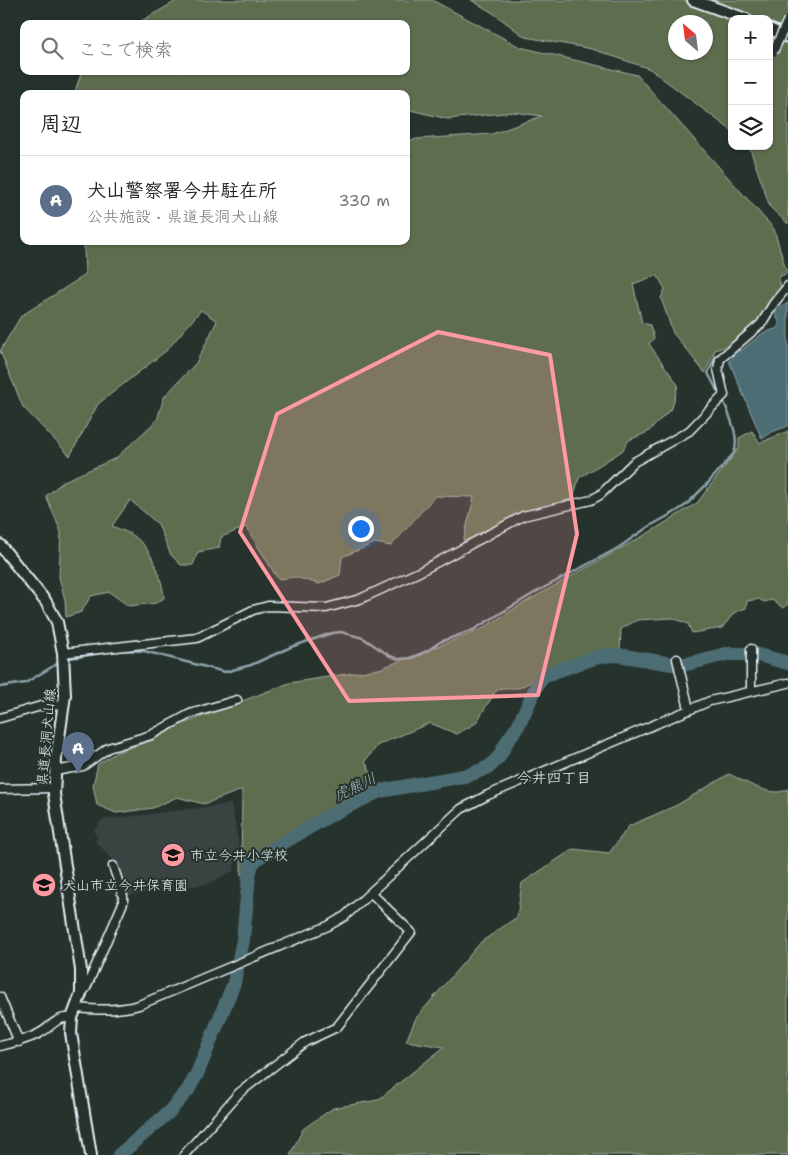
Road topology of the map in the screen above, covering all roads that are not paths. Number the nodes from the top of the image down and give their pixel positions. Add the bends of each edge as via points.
1 (693, 0) edge
2 (735, 15) edge
3 (788, 20) edge
4 (773, 31) edge
5 (788, 37) edge
6 (773, 52) dead end
7 (788, 286) edge
8 (0, 545) edge
9 (751, 648) dead end
10 (63, 658) junction
11 (677, 659) dead end
12 (788, 683) edge
13 (751, 691) junction
14 (237, 700) dead end
15 (64, 705) junction
16 (689, 709) junction
17 (0, 718) edge
18 (55, 771) junction
19 (54, 788) junction
20 (0, 789) edge
21 (113, 866) dead end
22 (371, 893) junction
23 (81, 994) junction
24 (0, 997) edge
25 (76, 1008) junction
26 (72, 1018) junction
27 (19, 1042) junction
28 (0, 1046) edge
29 (91, 1155) edge
30 (184, 1155) edge

1 - 2 main road
3 - 6 street, bridge
4 - 5 main road
7 - 10 street via 761,324 720,359 718,369 724,395 689,431 634,462 592,500 523,516 419,572 360,599 326,608 268,606 253,610 197,638
8 - 10 main road, 県道長洞犬山線 via 55,617
9 - 13 street
10 - 15 main road, 県道長洞犬山線
11 - 16 street
12 - 13 street
13 - 16 street via 710,700
14 - 18 street via 190,714 151,735 108,748 83,766
15 - 17 street via 41,706
15 - 18 main road, 県道長洞犬山線
16 - 22 street via 462,809
18 - 19 main road, 県道長洞犬山線
19 - 20 street
19 - 23 main road, 県道長洞犬山線 via 80,958
21 - 23 street via 123,904
22 - 25 street via 328,926 128,1008
22 - 30 street via 411,932 337,1027 305,1042 239,1093
23 - 25 main road, 県道長洞犬山線
24 - 27 street
25 - 26 main road, 県道長洞犬山線
26 - 27 street via 57,1020 38,1034
26 - 29 main road, 県道長洞犬山線 via 71,1033
27 - 28 street

